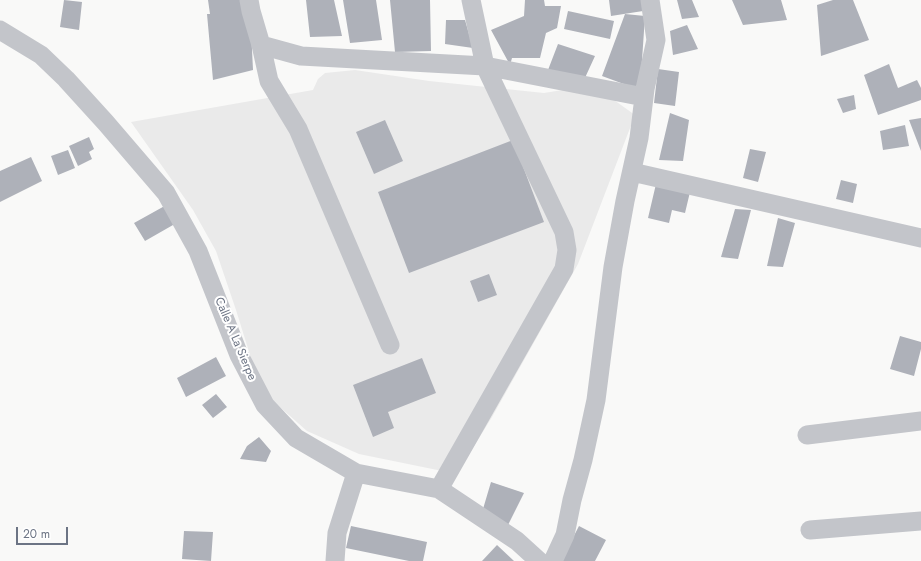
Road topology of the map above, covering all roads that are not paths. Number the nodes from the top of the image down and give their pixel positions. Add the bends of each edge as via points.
1 (250, 0) edge
2 (471, 0) edge
3 (650, 0) edge
4 (0, 30) edge
5 (261, 45) junction
6 (485, 66) junction
7 (644, 97) junction
8 (632, 172) junction
9 (921, 238) edge
10 (390, 345) dead end
11 (921, 421) edge
12 (807, 435) dead end
13 (356, 473) junction
14 (439, 489) junction
15 (921, 521) edge
16 (810, 530) dead end
17 (335, 561) edge
18 (539, 561) edge
19 (553, 561) edge

1 - 5 street
2 - 6 street
3 - 7 street via 656,40
4 - 13 street, Calle A La Sierpe via 41,55 66,79 166,193 198,251 239,355 265,405 296,438
5 - 6 street via 301,56
5 - 10 street via 269,81 298,129
6 - 7 street
6 - 14 street via 564,232 567,250 564,269
7 - 8 street
8 - 9 street
8 - 19 street via 613,267 596,400 565,536
11 - 12 street
13 - 14 street, Calle A La Sierpe
13 - 17 street via 338,533
14 - 18 street, Calle A La Sierpe via 517,541
15 - 16 street

